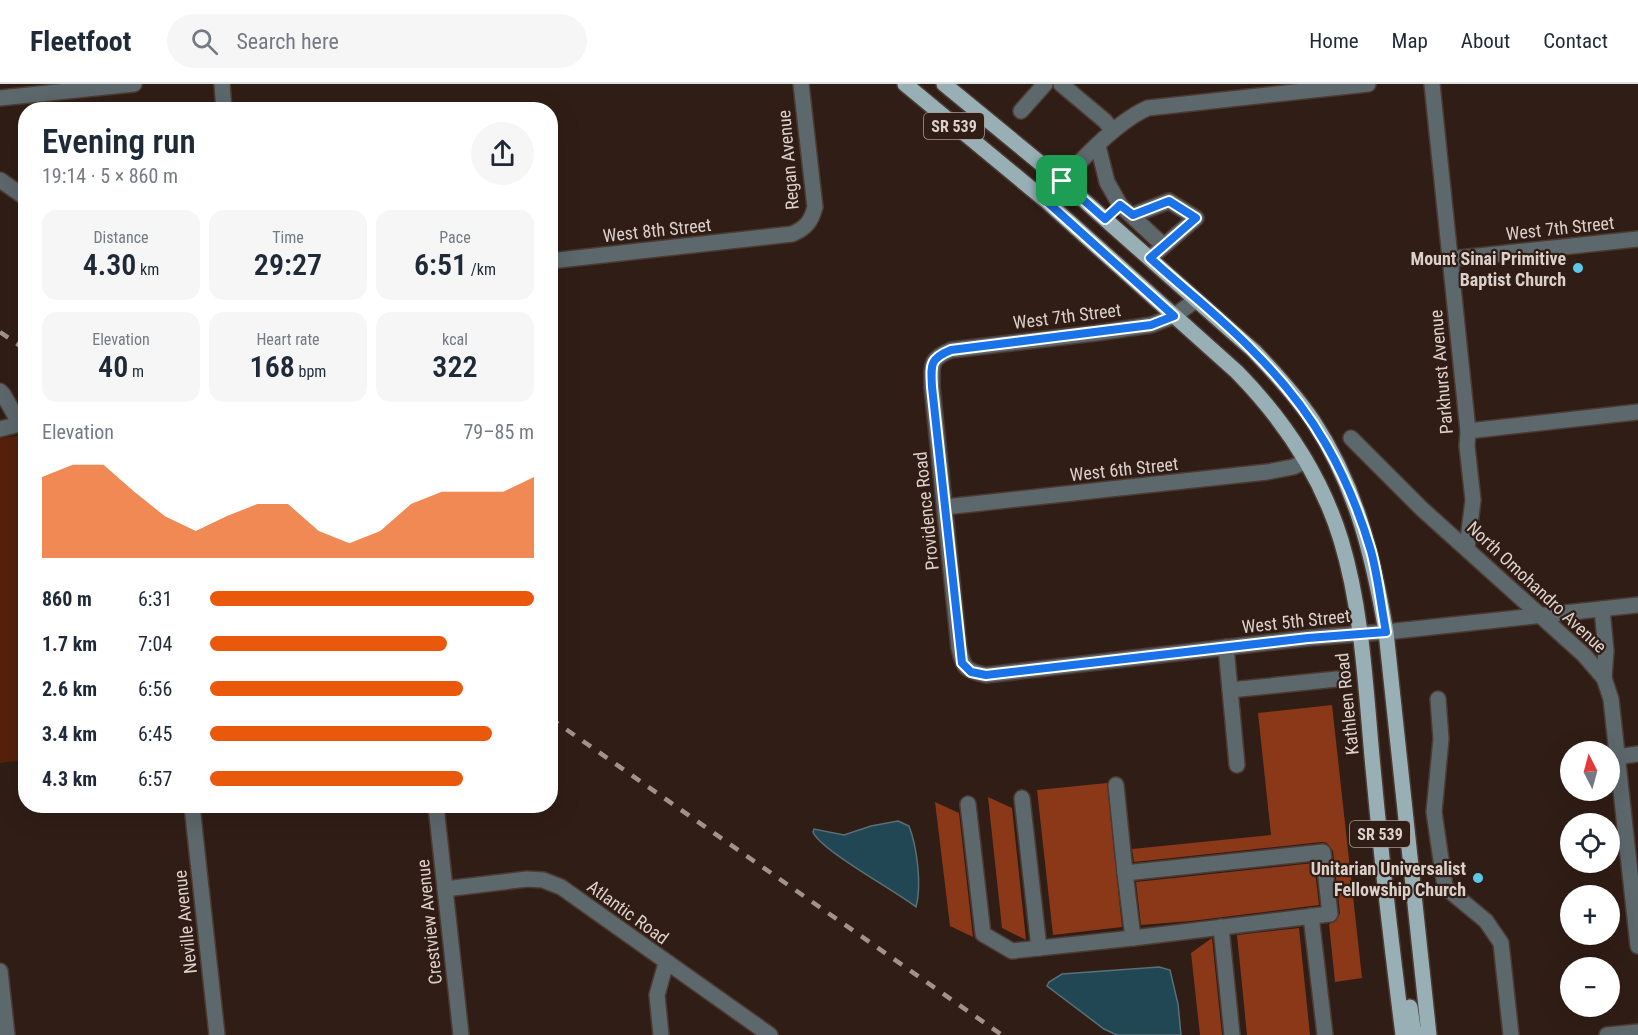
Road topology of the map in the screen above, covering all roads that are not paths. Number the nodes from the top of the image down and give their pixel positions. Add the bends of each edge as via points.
1 (134, 84) edge
2 (222, 84) edge
3 (801, 84) edge
4 (904, 84) edge
5 (944, 84) edge
6 (1045, 84) edge
7 (1061, 84) edge
8 (1368, 84) edge
9 (1432, 84) edge
10 (0, 98) edge
11 (223, 102) edge
12 (1021, 111) dead end
13 (1113, 131) junction
14 (1098, 146) junction
15 (0, 180) edge
16 (1062, 181) junction
17 (18, 192) edge
18 (1045, 200) junction
19 (1120, 205) junction
20 (1133, 215) junction
21 (1105, 219) junction
22 (767, 237) joint
23 (1638, 239) edge
24 (1164, 246) junction
25 (1150, 258) junction
26 (1450, 259) junction
27 (558, 260) edge
28 (1196, 300) junction
29 (1174, 316) junction
30 (937, 356) joint
31 (0, 391) edge
32 (1638, 412) edge
33 (18, 420) edge
34 (18, 424) edge
35 (0, 429) edge
36 (1468, 431) junction
37 (1351, 438) dead end
38 (1306, 461) junction
39 (945, 507) junction
40 (1467, 548) junction
41 (1638, 605) edge
42 (1602, 609) junction
43 (1539, 616) junction
44 (1386, 632) junction
45 (1360, 634) junction
46 (1226, 647) junction
47 (962, 663) joint
48 (1604, 678) junction
49 (1337, 680) dead end
50 (1230, 690) junction
51 (1438, 699) dead end
52 (1615, 741) edge
53 (1638, 754) edge
54 (1620, 757) edge
55 (1237, 765) dead end
56 (1620, 784) edge
57 (1116, 785) dead end
58 (1022, 798) dead end
59 (969, 804) dead end
60 (193, 813) edge
61 (437, 813) edge
62 (1125, 873) junction
63 (445, 889) junction
64 (1311, 916) junction
65 (1221, 927) junction
66 (1133, 938) junction
67 (1638, 946) edge
68 (1039, 948) junction
69 (1393, 954) junction
70 (666, 963) junction
71 (0, 971) edge
72 (1638, 1032) edge
73 (7, 1035) edge
74 (217, 1035) edge
75 (461, 1035) edge
76 (661, 1035) edge
77 (770, 1035) edge
78 (1232, 1035) edge
79 (1325, 1035) edge
80 (1403, 1035) edge
81 (1416, 1035) edge
82 (1429, 1035) edge
83 (1511, 1035) edge
84 (1607, 1035) edge

1 - 10 street
2 - 11 street
3 - 22 street, Regan Avenue via 815,207 804,229
4 - 18 main road, Kathleen Road / SR 539
5 - 16 main road, SR 539
6 - 12 street
7 - 13 street
8 - 13 street via 1148,108
9 - 26 street, Parkhurst Avenue
13 - 14 street
14 - 16 street
14 - 19 street via 1107,182
15 - 17 street
16 - 18 street
16 - 21 main road, SR 539
18 - 29 main road, Kathleen Road / SR 539
19 - 20 street
19 - 21 street
20 - 24 street
20 - 24 street via 1169,201 1196,218
21 - 25 main road, SR 539
22 - 27 street, West 8th Street
23 - 26 street, West 7th Street
24 - 25 street
25 - 28 main road, SR 539
26 - 36 street, Parkhurst Avenue
28 - 29 street, West 7th Street
28 - 44 main road, SR 539 via 1278,376 1331,450 1371,552
29 - 30 street, West 7th Street via 1151,325 951,350
29 - 38 main road, Kathleen Road / SR 539 via 1264,400
30 - 39 street, Providence Road via 932,365 932,387
31 - 33 street
32 - 36 street
34 - 35 street
36 - 40 street, Parkhurst Avenue via 1473,500
37 - 40 street, North Omohandro Avenue
38 - 39 street, West 6th Street via 1267,472
38 - 45 main road, Kathleen Road / SR 539 via 1341,541
39 - 47 street, Providence Road
40 - 43 street, North Omohandro Avenue
41 - 42 street, West 5th Street
42 - 43 street, West 5th Street
42 - 48 street
43 - 44 street, West 5th Street
43 - 48 street, North Omohandro Avenue
44 - 45 street, West 5th Street
44 - 82 main road, SR 539
45 - 46 street, West 5th Street
45 - 69 main road, Kathleen Road / SR 539
46 - 47 street, West 5th Street via 986,675 971,672
46 - 50 street
48 - 52 street, North Omohandro Avenue via 1611,699
49 - 50 street
50 - 55 street
51 - 83 street via 1441,739 1434,812 1444,887 1486,921 1501,942
53 - 54 street
56 - 67 street, North Omohandro Avenue
57 - 62 street
58 - 68 street
59 - 68 street via 983,934 1012,951
60 - 74 street, Neville Avenue
61 - 63 street, Crestview Avenue
62 - 64 street via 1323,852 1330,914
62 - 66 street
63 - 70 street, Atlantic Road via 543,880 561,887
63 - 75 street, Crestview Avenue
64 - 65 street
64 - 79 street
65 - 66 street
65 - 78 street
66 - 68 street
69 - 80 main road, Kathleen Road / SR 539
69 - 81 main road via 1406,981
70 - 76 street via 657,995
70 - 77 street, Atlantic Road
71 - 73 street
72 - 84 street

